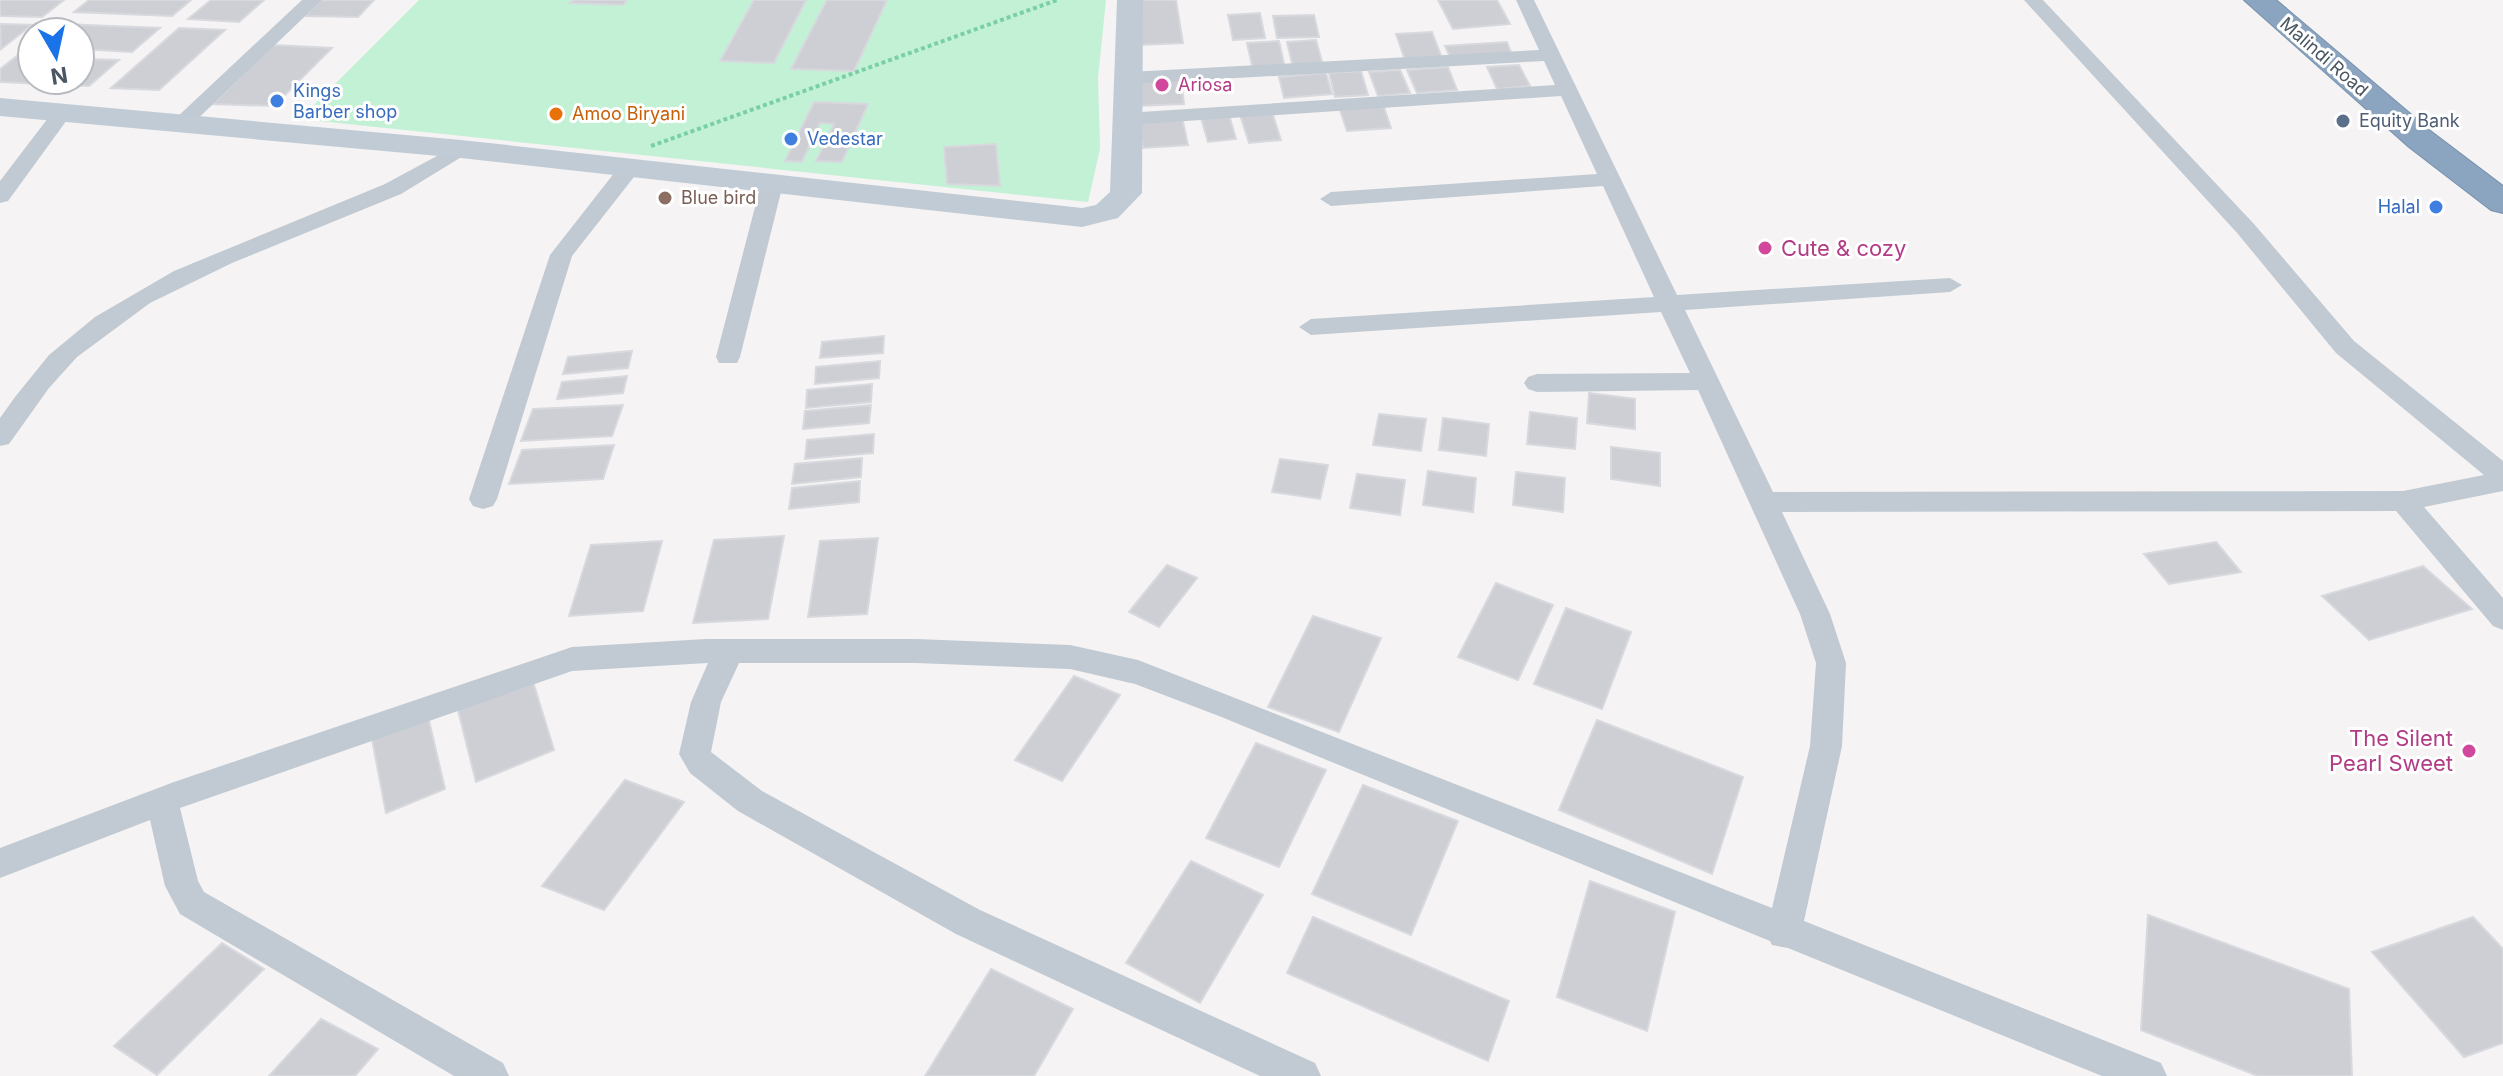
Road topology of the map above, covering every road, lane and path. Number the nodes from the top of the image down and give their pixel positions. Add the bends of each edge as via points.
1 (313, 0) edge
2 (1057, 0) edge
3 (1130, 0) edge
4 (1525, 0) edge
5 (2033, 0) edge
6 (2259, 0) edge
7 (1551, 55) junction
8 (1129, 78) junction
9 (1568, 90) junction
10 (0, 107) edge
11 (62, 113) junction
12 (1126, 119) junction
13 (182, 123) junction
14 (461, 149) junction
15 (599, 164) junction
16 (630, 168) junction
17 (1611, 179) junction
18 (772, 184) junction
19 (0, 196) edge
20 (1331, 199) dead end
21 (2503, 203) edge
22 (1950, 285) dead end
23 (1669, 304) junction
24 (1311, 327) dead end
25 (728, 357) dead end
26 (1706, 381) junction
27 (1537, 383) dead end
28 (5, 427) edge
29 (2503, 479) edge
30 (483, 499) dead end
31 (2403, 501) junction
32 (1764, 502) junction
33 (2503, 618) edge
34 (729, 651) junction
35 (162, 801) junction
36 (5, 858) edge
37 (1784, 933) junction
38 (490, 1076) edge
39 (1302, 1076) edge
40 (2148, 1076) edge

1 - 13 street
2 - 15 path
3 - 8 street
4 - 7 street
5 - 29 street via 2246,229 2345,347
6 - 21 highway, Malindi Road via 2421,140
7 - 8 street
7 - 9 street
8 - 12 street
9 - 12 street
9 - 17 street
10 - 11 street
11 - 13 street
11 - 19 street
12 - 18 street via 1126,193 1111,210 1090,217
13 - 14 street
14 - 15 street
14 - 28 street via 396,188 192,271 137,299 65,354
15 - 16 street
16 - 18 street
16 - 30 street via 561,255
17 - 20 street
17 - 23 street
18 - 25 street
22 - 23 street
23 - 24 street
23 - 26 street
26 - 27 street
26 - 32 street
29 - 31 street
31 - 32 street
31 - 33 street
32 - 37 street via 1815,614 1831,663 1826,746
34 - 35 street via 572,659
34 - 37 street via 1070,657 1138,672
34 - 39 street via 706,702 695,754 750,801 968,922
35 - 36 street
35 - 38 street via 182,886 192,903
37 - 40 street

